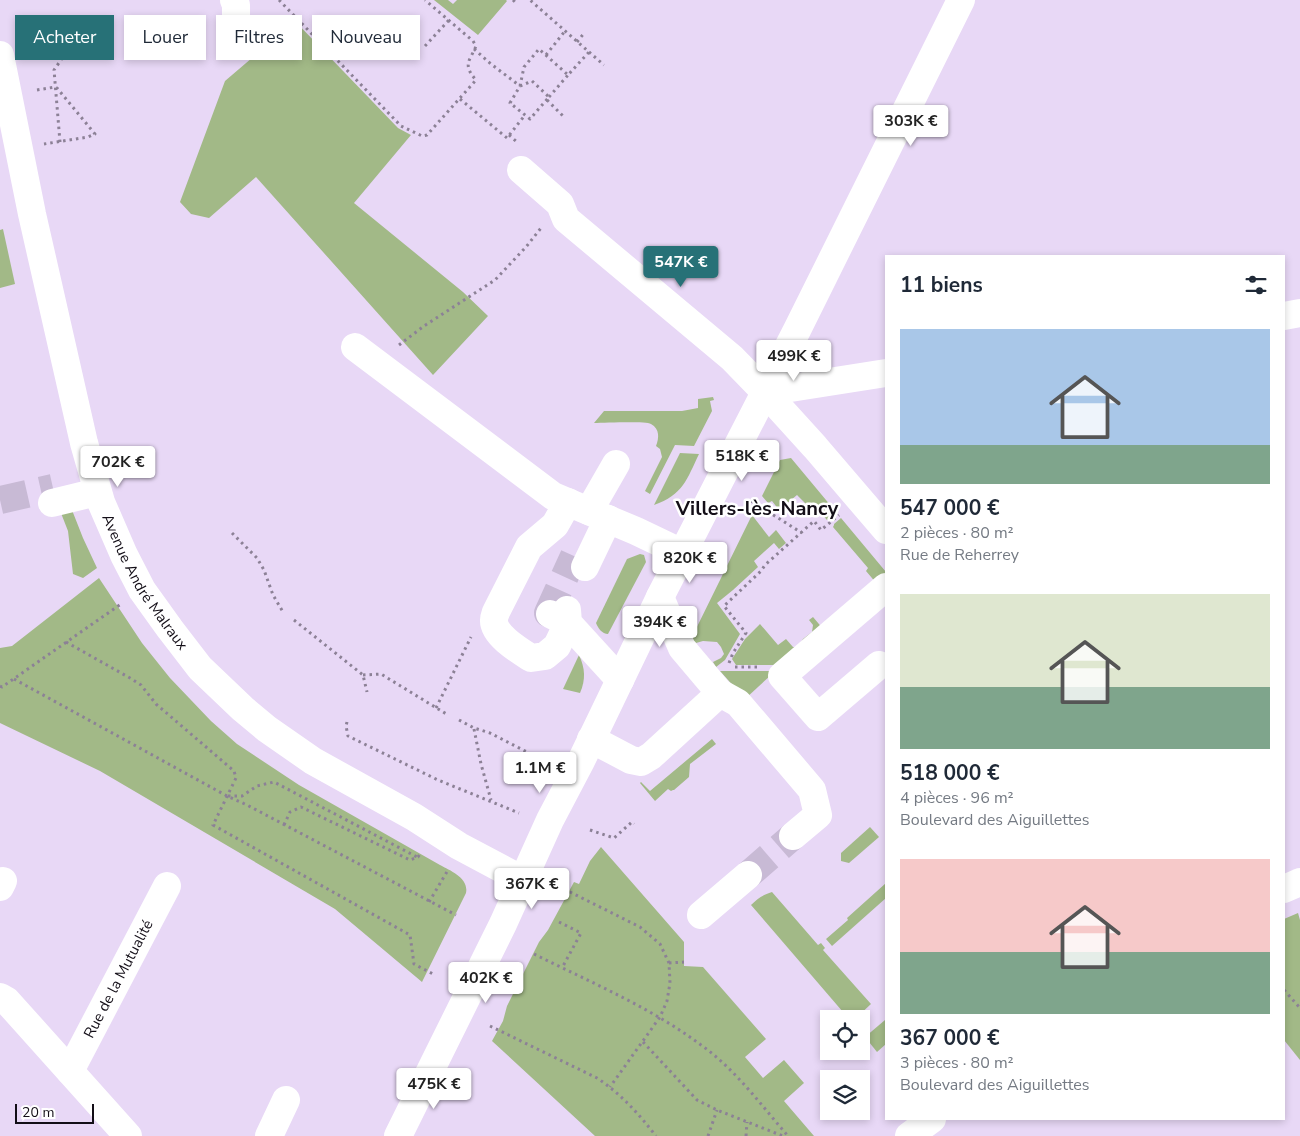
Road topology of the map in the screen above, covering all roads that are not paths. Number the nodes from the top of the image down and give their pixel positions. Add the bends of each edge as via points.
1 (961, 0) edge
2 (0, 55) edge
3 (521, 170) dead end
4 (1300, 313) edge
5 (1285, 316) edge
6 (355, 347) dead end
7 (885, 373) edge
8 (765, 392) junction
9 (616, 464) dead end
10 (95, 484) junction
11 (52, 495) tunnel mouth
12 (589, 511) junction
13 (885, 529) edge
14 (682, 553) junction
15 (580, 562) tunnel mouth
16 (885, 589) edge
17 (660, 597) junction
18 (879, 665) dead end
19 (620, 680) junction
20 (720, 693) junction
21 (591, 739) junction
22 (793, 836) tunnel mouth
23 (748, 875) tunnel mouth
24 (523, 880) junction
25 (1300, 882) edge
26 (167, 886) dead end
27 (1285, 889) edge
28 (701, 915) dead end
29 (0, 997) edge
30 (70, 1072) junction
31 (286, 1100) dead end
32 (931, 1120) edge
33 (128, 1136) edge
34 (269, 1136) edge
35 (398, 1136) edge
36 (909, 1136) edge

1 - 8 street
2 - 10 street, Avenue André Malraux via 61,345
3 - 8 street via 560,204 554,222 732,358
4 - 5 street
6 - 12 street via 553,496
7 - 8 street
8 - 13 street
8 - 14 street
9 - 12 street
10 - 11 street
10 - 24 street, Avenue André Malraux via 114,534 142,590 200,668 243,709 314,762
12 - 14 street
12 - 15 street
12 - 19 street via 555,525 529,547 493,622 508,643 531,658 545,656 556,646 562,615
14 - 17 street
16 - 18 street via 782,676 818,717
17 - 19 street
17 - 20 street via 682,648
19 - 21 street
20 - 21 street via 641,762
20 - 22 street via 738,704 812,790 818,815
21 - 24 street
23 - 28 street
24 - 35 street
25 - 27 street
26 - 30 street, Rue de la Mutualité
29 - 30 street
30 - 33 street
31 - 34 street
32 - 36 street

